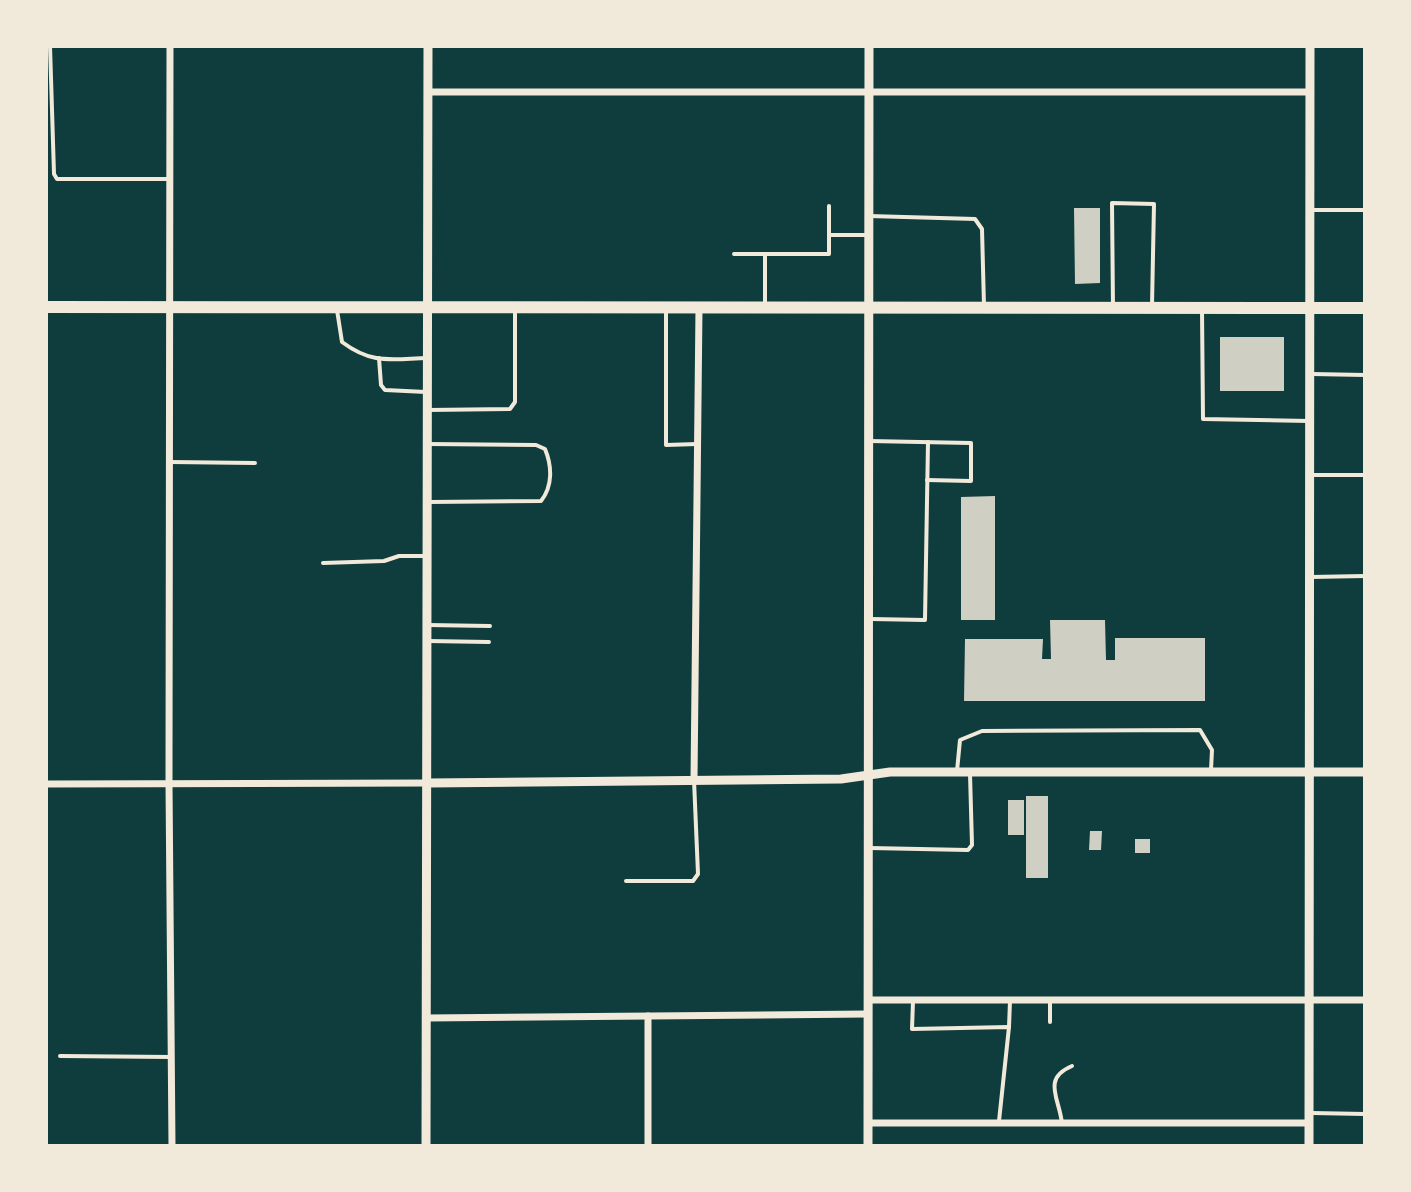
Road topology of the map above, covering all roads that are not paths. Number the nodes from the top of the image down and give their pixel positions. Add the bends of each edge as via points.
1 (50, 46) edge
2 (170, 46) edge
3 (428, 46) edge
4 (869, 46) edge
5 (1310, 46) edge
6 (429, 92) junction
7 (869, 92) junction
8 (1310, 92) junction
9 (170, 179) junction
10 (829, 206) dead end
11 (1312, 210) junction
12 (1365, 210) edge
13 (869, 216) junction
14 (829, 235) junction
15 (869, 235) junction
16 (734, 254) dead end
17 (765, 254) junction
18 (46, 307) edge
19 (170, 307) junction
20 (337, 308) junction
21 (666, 308) junction
22 (699, 308) junction
23 (765, 308) junction
24 (869, 308) junction
25 (984, 308) junction
26 (1113, 308) junction
27 (1152, 308) junction
28 (1202, 308) junction
29 (1312, 308) junction
30 (1365, 308) edge
31 (429, 309) junction
32 (515, 309) junction
33 (379, 358) junction
34 (429, 358) junction
35 (1312, 374) junction
36 (1365, 375) edge
37 (429, 393) junction
38 (428, 410) junction
39 (1311, 421) junction
40 (869, 441) junction
41 (928, 442) junction
42 (428, 444) junction
43 (697, 444) junction
44 (169, 462) junction
45 (255, 463) dead end
46 (1312, 475) junction
47 (1365, 475) edge
48 (927, 480) junction
49 (428, 502) junction
50 (428, 556) junction
51 (323, 563) dead end
52 (1365, 576) edge
53 (1311, 577) junction
54 (869, 619) junction
55 (428, 625) junction
56 (490, 626) dead end
57 (428, 641) junction
58 (489, 642) dead end
59 (957, 772) junction
60 (970, 772) junction
61 (1211, 772) junction
62 (1310, 772) junction
63 (1365, 772) edge
64 (869, 775) junction
65 (694, 780) junction
66 (169, 783) junction
67 (428, 783) junction
68 (46, 784) edge
69 (869, 848) junction
70 (626, 881) dead end
71 (868, 1000) junction
72 (914, 1000) junction
73 (1010, 1000) junction
74 (1050, 1000) junction
75 (1311, 1000) junction
76 (1365, 1000) edge
77 (868, 1014) junction
78 (648, 1016) junction
79 (427, 1018) junction
80 (1050, 1022) dead end
81 (1009, 1027) junction
82 (60, 1056) dead end
83 (171, 1057) junction
84 (1072, 1066) dead end
85 (1365, 1114) edge
86 (1309, 1118) junction
87 (868, 1123) junction
88 (999, 1124) junction
89 (1062, 1124) junction
90 (172, 1146) edge
91 (426, 1146) edge
92 (648, 1146) edge
93 (868, 1146) edge
94 (1309, 1146) edge

1 - 9 lane via 57,179
2 - 9 street
3 - 6 street
4 - 7 street
5 - 8 street
6 - 7 street
6 - 31 street
7 - 8 street
7 - 13 street
8 - 11 street
9 - 19 street
10 - 14 lane
11 - 12 lane
11 - 29 street
13 - 15 street
13 - 25 lane via 975,219 982,229
14 - 15 lane
14 - 17 lane via 829,254
15 - 24 street
16 - 17 lane
17 - 23 lane
18 - 19 main road
19 - 20 main road
19 - 44 street
20 - 31 main road
20 - 33 lane via 342,342 361,356
21 - 22 main road
21 - 32 main road
21 - 43 lane via 666,445
22 - 23 main road
22 - 43 street
23 - 24 main road
24 - 25 main road
24 - 40 street
25 - 26 main road
26 - 27 main road
26 - 27 lane via 1112,203 1154,204
27 - 28 main road
28 - 29 main road
28 - 39 lane via 1203,419
29 - 30 main road
29 - 35 street
31 - 32 main road
31 - 34 street
32 - 38 lane via 515,402 510,409
33 - 34 lane
33 - 37 lane via 385,390
34 - 37 street
35 - 36 lane
35 - 39 street
37 - 38 street
38 - 42 street
39 - 46 street
40 - 41 lane
40 - 54 street
41 - 48 lane
41 - 48 lane via 971,443 971,481
42 - 49 street
42 - 49 lane via 536,445 545,449 550,463 548,489 541,501
43 - 65 street
44 - 45 lane
44 - 66 street
46 - 47 lane
46 - 53 street
48 - 54 lane via 925,620
49 - 50 street
50 - 51 lane
50 - 55 street
52 - 53 lane
53 - 62 street
54 - 64 street
55 - 56 lane
55 - 57 street
57 - 58 lane
57 - 67 street
59 - 60 street
59 - 61 lane via 960,740 982,731 1200,730 1212,750
59 - 64 street
60 - 61 street
60 - 69 lane via 968,850
61 - 62 street
62 - 63 street
62 - 75 street
64 - 65 street
64 - 69 street
65 - 67 street
65 - 70 lane via 698,874 693,881
66 - 67 street
66 - 68 street
66 - 83 street
67 - 79 street
69 - 71 street
71 - 72 street
71 - 77 street
72 - 73 street
72 - 81 lane via 912,1029
73 - 74 street
73 - 81 lane
74 - 75 street
74 - 80 lane
75 - 76 street
75 - 86 street
77 - 78 street
77 - 87 street
78 - 79 street
78 - 92 street
79 - 91 street
81 - 88 lane
82 - 83 lane
83 - 90 street
84 - 89 lane via 1055,1079
85 - 86 lane
86 - 89 street
86 - 94 street
87 - 88 street
87 - 93 street
88 - 89 street

